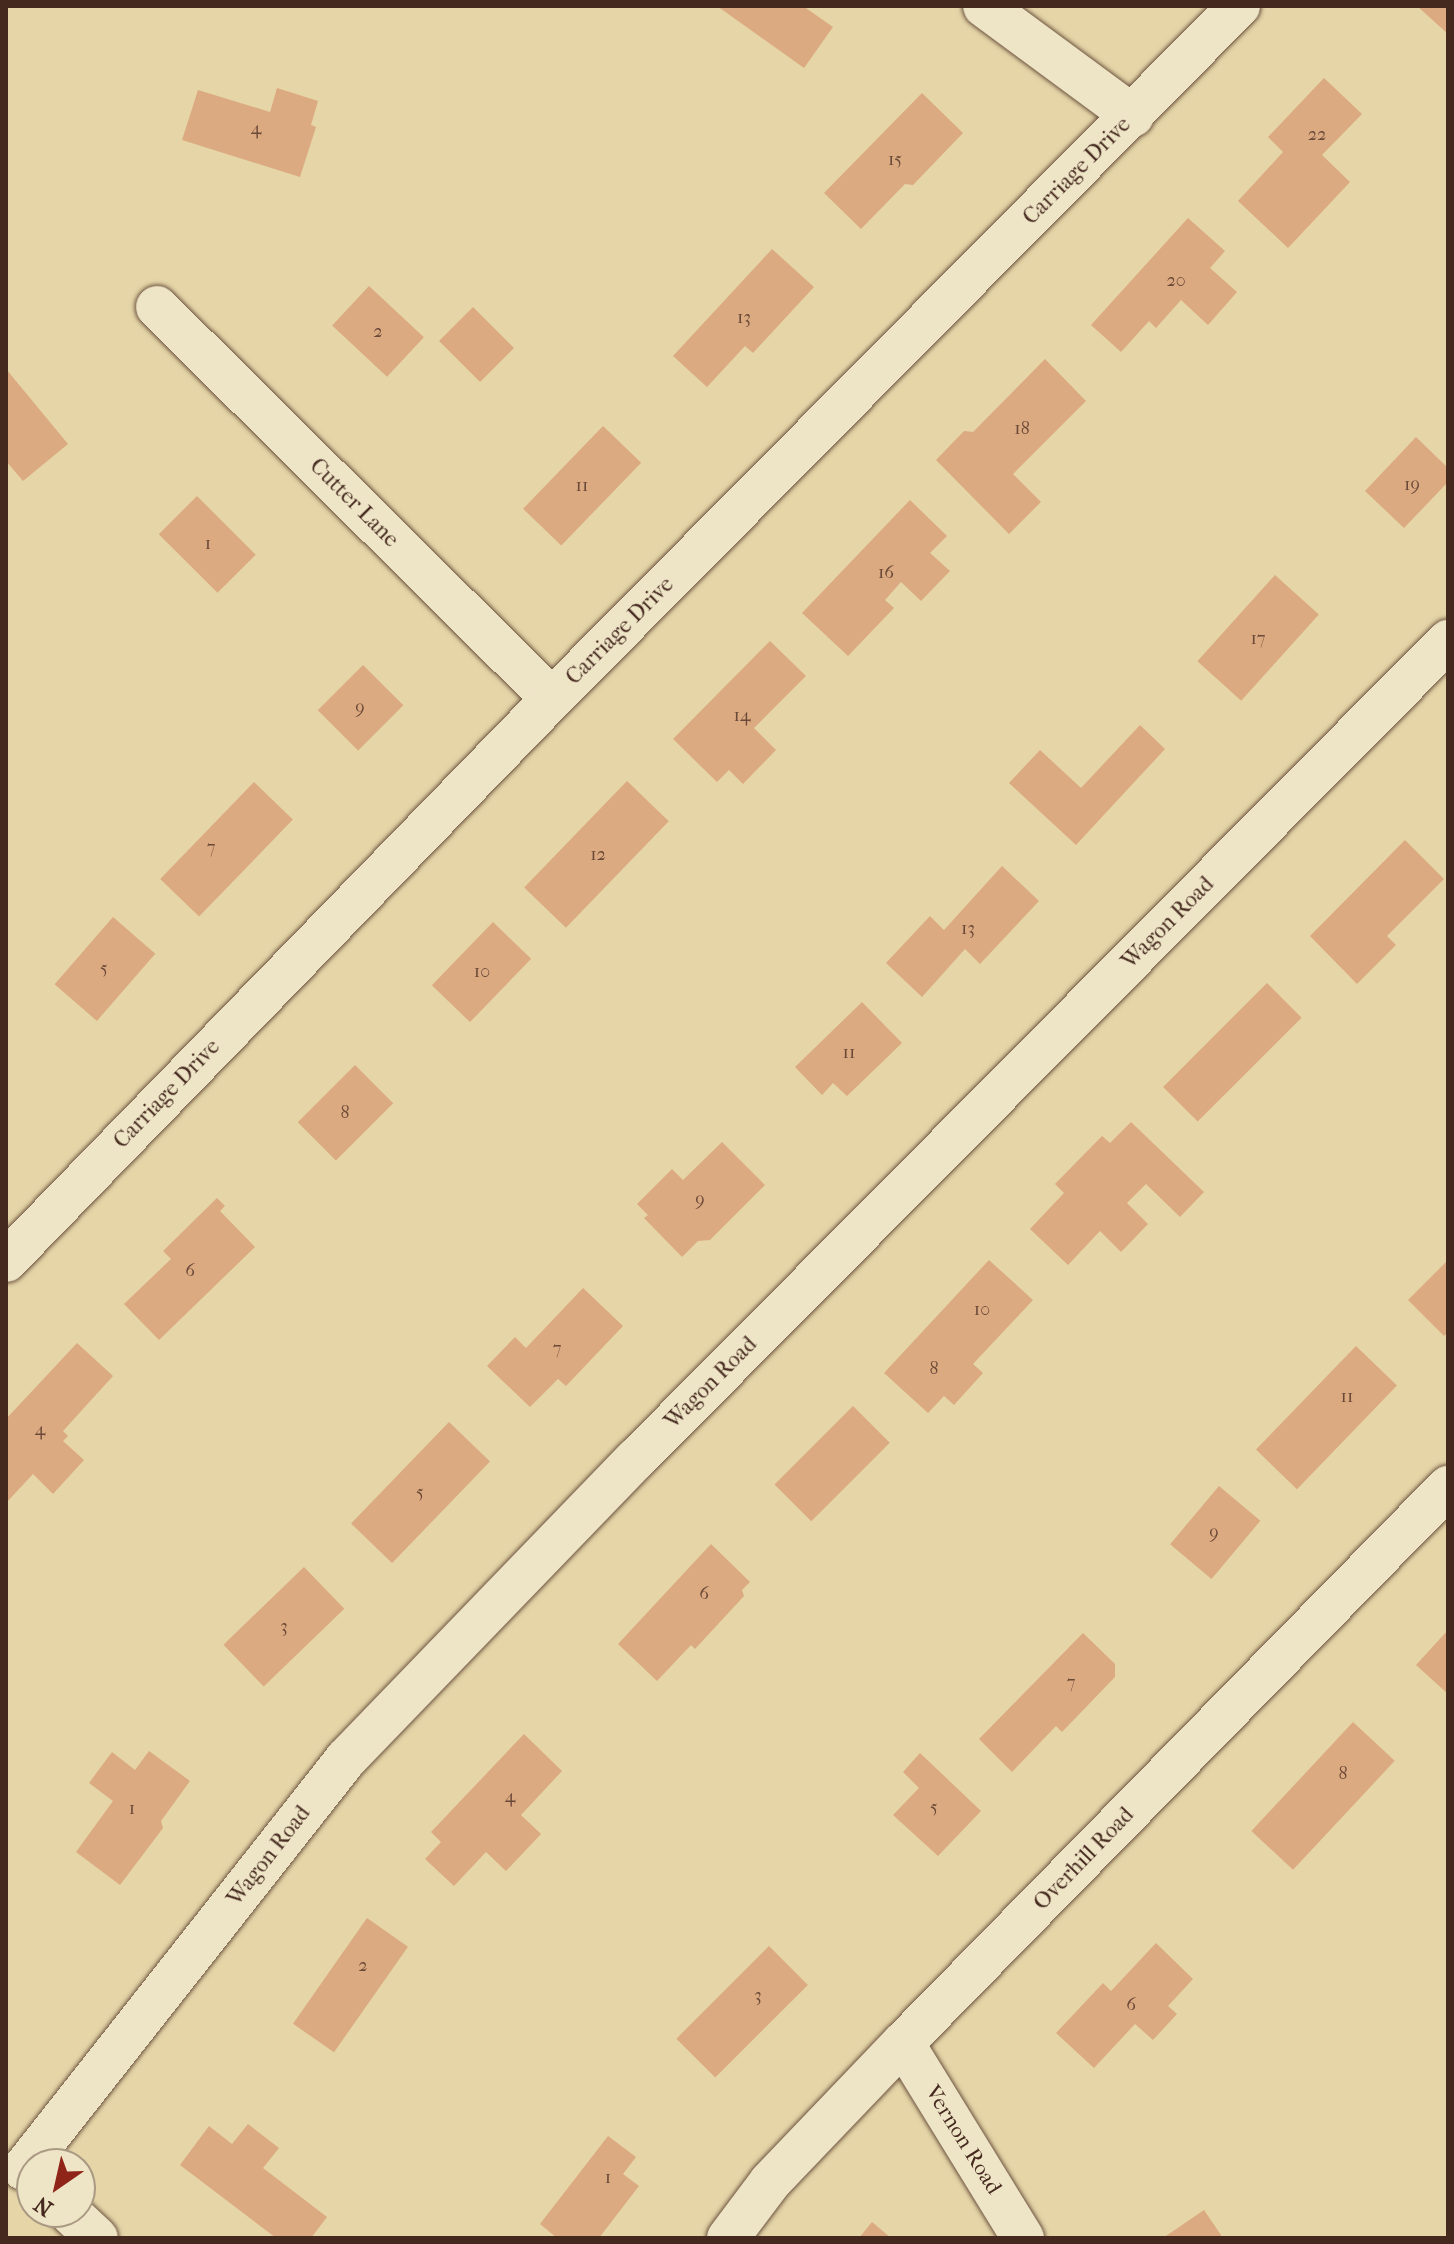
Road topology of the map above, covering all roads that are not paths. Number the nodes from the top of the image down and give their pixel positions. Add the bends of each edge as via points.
1 (984, 6) edge
2 (1239, 6) edge
3 (1133, 116) junction
4 (157, 307) dead end
5 (1448, 641) edge
6 (552, 699) junction
7 (6, 1261) edge
8 (1448, 1487) edge
9 (903, 2043) junction
10 (35, 2148) edge
11 (728, 2238) edge
12 (1023, 2238) edge

1 - 3 street
2 - 3 street, Carriage Drive
3 - 6 street, Carriage Drive
4 - 6 street, Cutter Lane
5 - 10 street, Wagon Road via 647,1447 346,1759
6 - 7 street, Carriage Drive
8 - 9 street, Overhill Road
9 - 11 street, Overhill Road via 770,2182
9 - 12 street, Vernon Road

